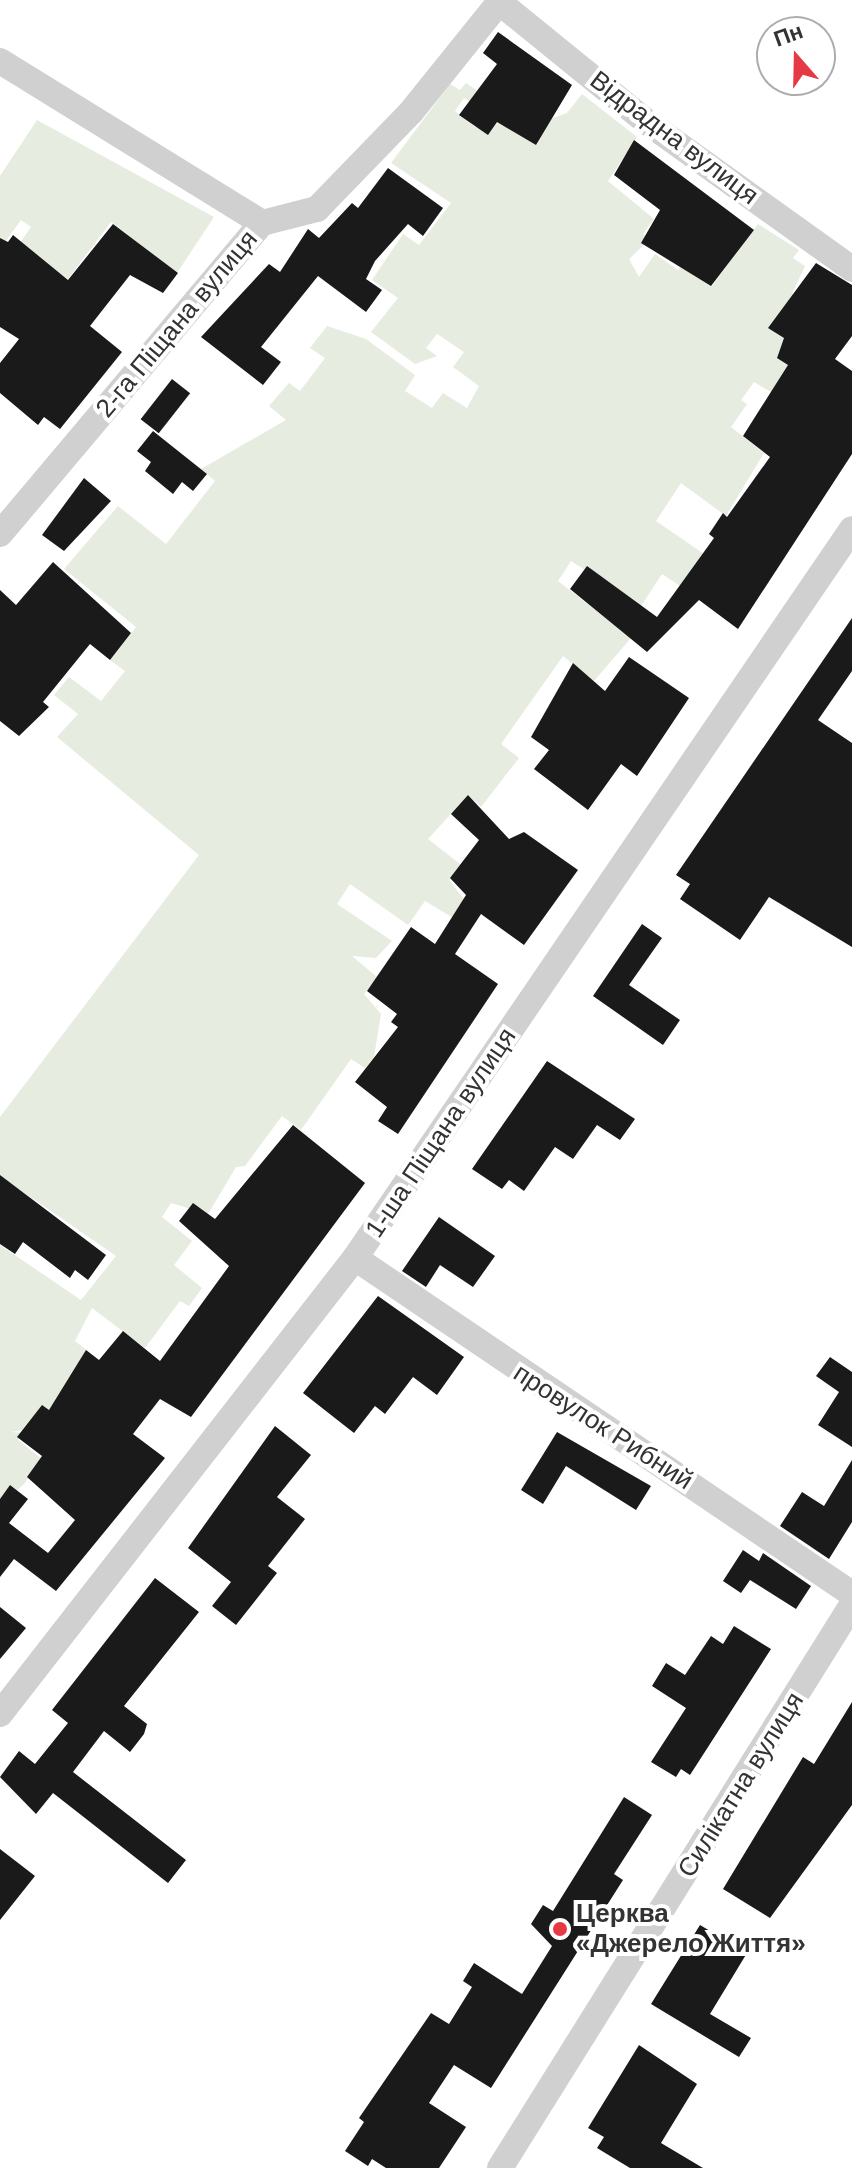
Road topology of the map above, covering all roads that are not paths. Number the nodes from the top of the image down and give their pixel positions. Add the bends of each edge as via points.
1 (500, 1) edge
2 (0, 61) edge
3 (262, 223) junction
4 (852, 269) edge
5 (852, 529) edge
6 (0, 534) edge
7 (355, 1258) junction
8 (852, 1594) edge
9 (852, 1605) edge
10 (0, 1714) edge
11 (500, 2168) edge

1 - 3 street, 2-га Піщана вулиця via 411,112 317,209
1 - 4 street, Відрадна вулиця via 644,120
2 - 3 street
3 - 6 street, 2-га Піщана вулиця
5 - 7 street, 1-ша Піщана вулиця
7 - 8 street, провулок Рибний
7 - 10 street, 1-ша Піщана вулиця
9 - 11 street, Силікатна вулиця

